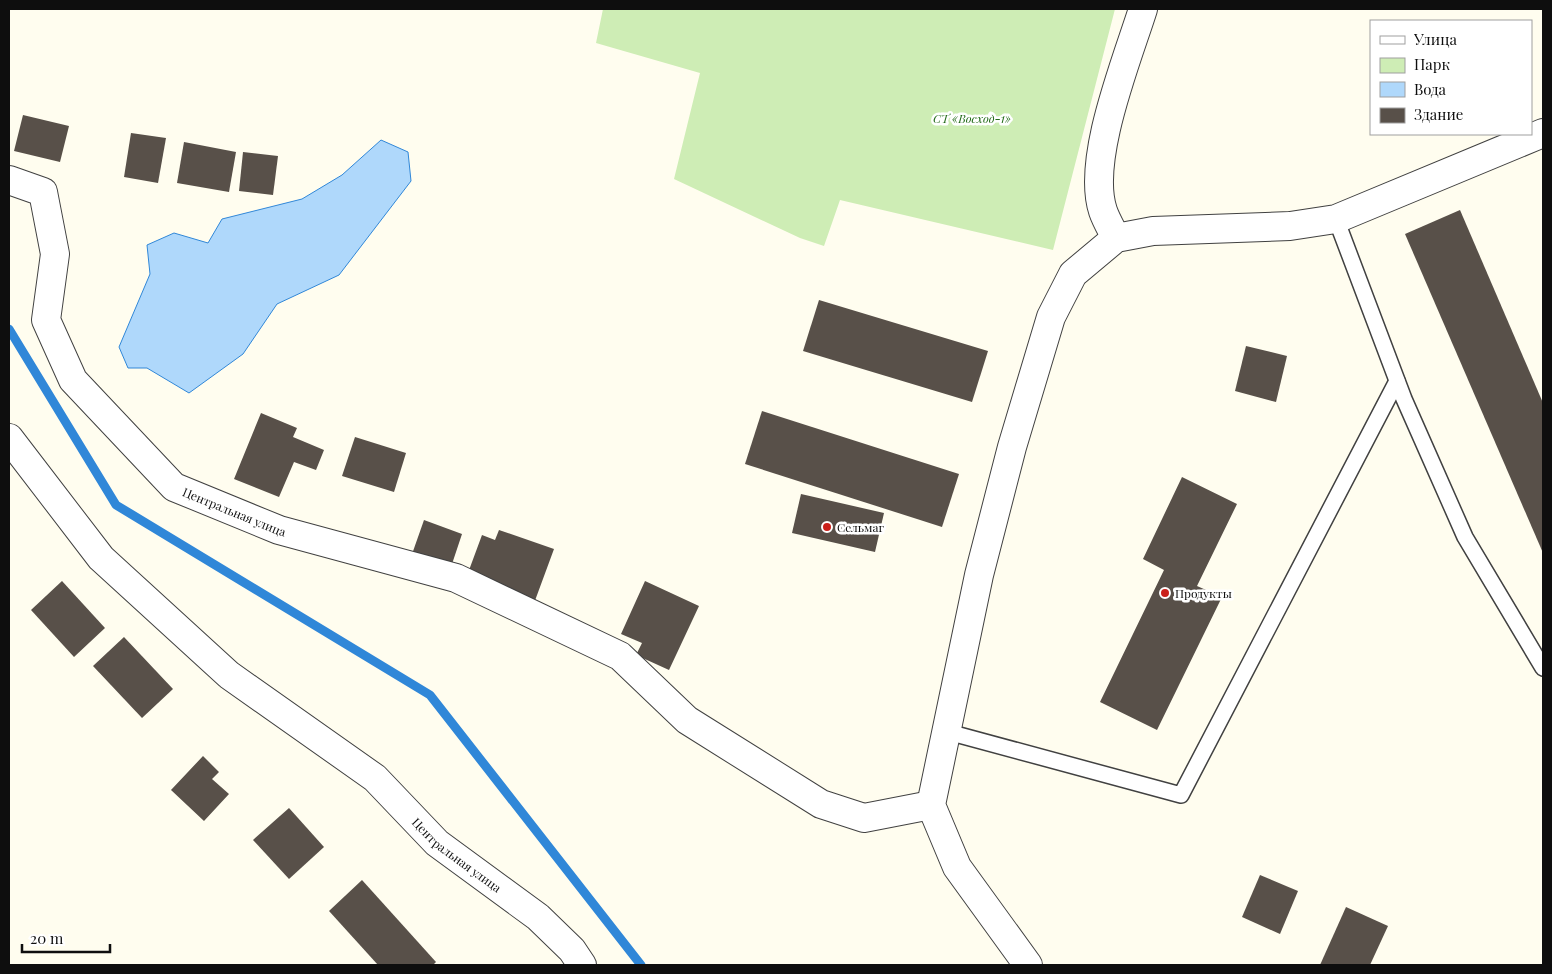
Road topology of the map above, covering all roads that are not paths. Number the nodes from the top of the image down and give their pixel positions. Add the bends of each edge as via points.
1 (1143, 9) edge
2 (1543, 133) edge
3 (9, 180) edge
4 (1336, 219) junction
5 (1116, 238) junction
6 (1398, 381) junction
7 (9, 438) edge
8 (1543, 668) edge
9 (948, 732) junction
10 (931, 806) junction
11 (582, 965) edge
12 (1028, 965) edge

1 - 5 street via 1103,140 1098,184 1102,211
2 - 4 street
3 - 10 street, Центральная улица via 43,192 55,254 46,320 73,380 174,487 279,530 456,578 620,656 687,720 821,804 864,818
4 - 5 street via 1290,226 1153,231
4 - 6 lane
5 - 9 street via 1073,274 1051,317 981,566
6 - 8 lane via 1465,536
6 - 9 lane via 1181,795
7 - 11 street, Центральная улица via 101,558 229,675 375,778 437,843 538,917 572,950
9 - 10 street
10 - 12 street via 957,867

